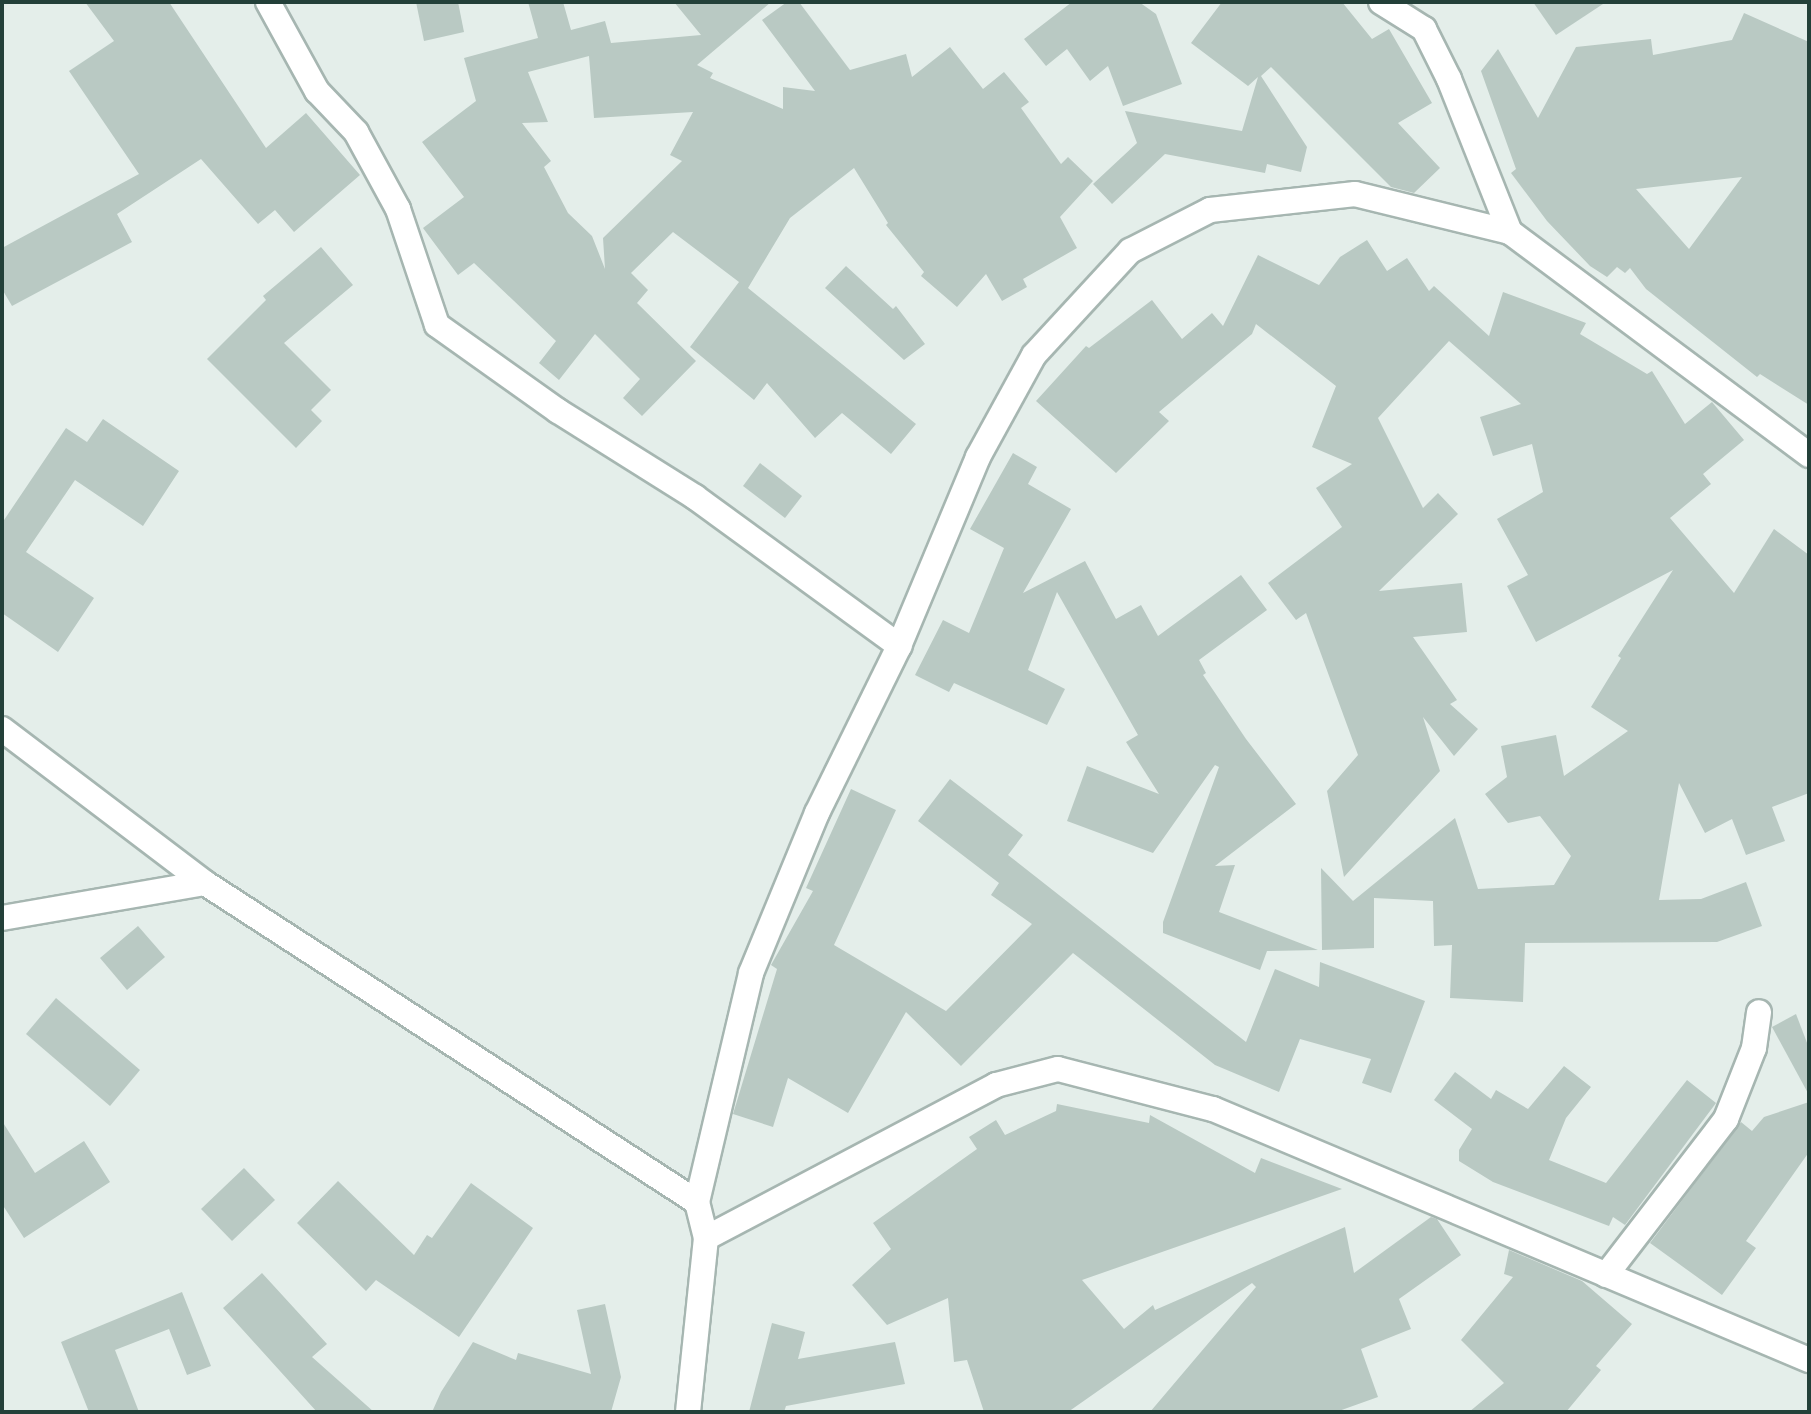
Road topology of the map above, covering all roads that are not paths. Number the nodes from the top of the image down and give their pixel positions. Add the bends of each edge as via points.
1 (268, 2) edge
2 (1381, 2) edge
3 (1510, 232) junction
4 (1809, 455) edge
5 (899, 646) junction
6 (2, 729) edge
7 (205, 883) junction
8 (2, 918) edge
9 (1759, 1012) dead end
10 (697, 1202) junction
11 (706, 1238) junction
12 (1606, 1275) junction
13 (1809, 1360) edge
14 (688, 1412) edge

1 - 5 street via 317,91 356,132 398,209 437,325 558,411 695,497
2 - 3 street via 1424,29
3 - 4 street
3 - 5 street via 1355,194 1210,210 1130,251 1034,355 978,457
5 - 10 street via 817,813 751,973
6 - 7 street
7 - 8 street
7 - 10 street
9 - 12 street via 1754,1048 1726,1119
10 - 11 street
11 - 12 street via 996,1085 1058,1069 1213,1109
11 - 14 street
12 - 13 street

